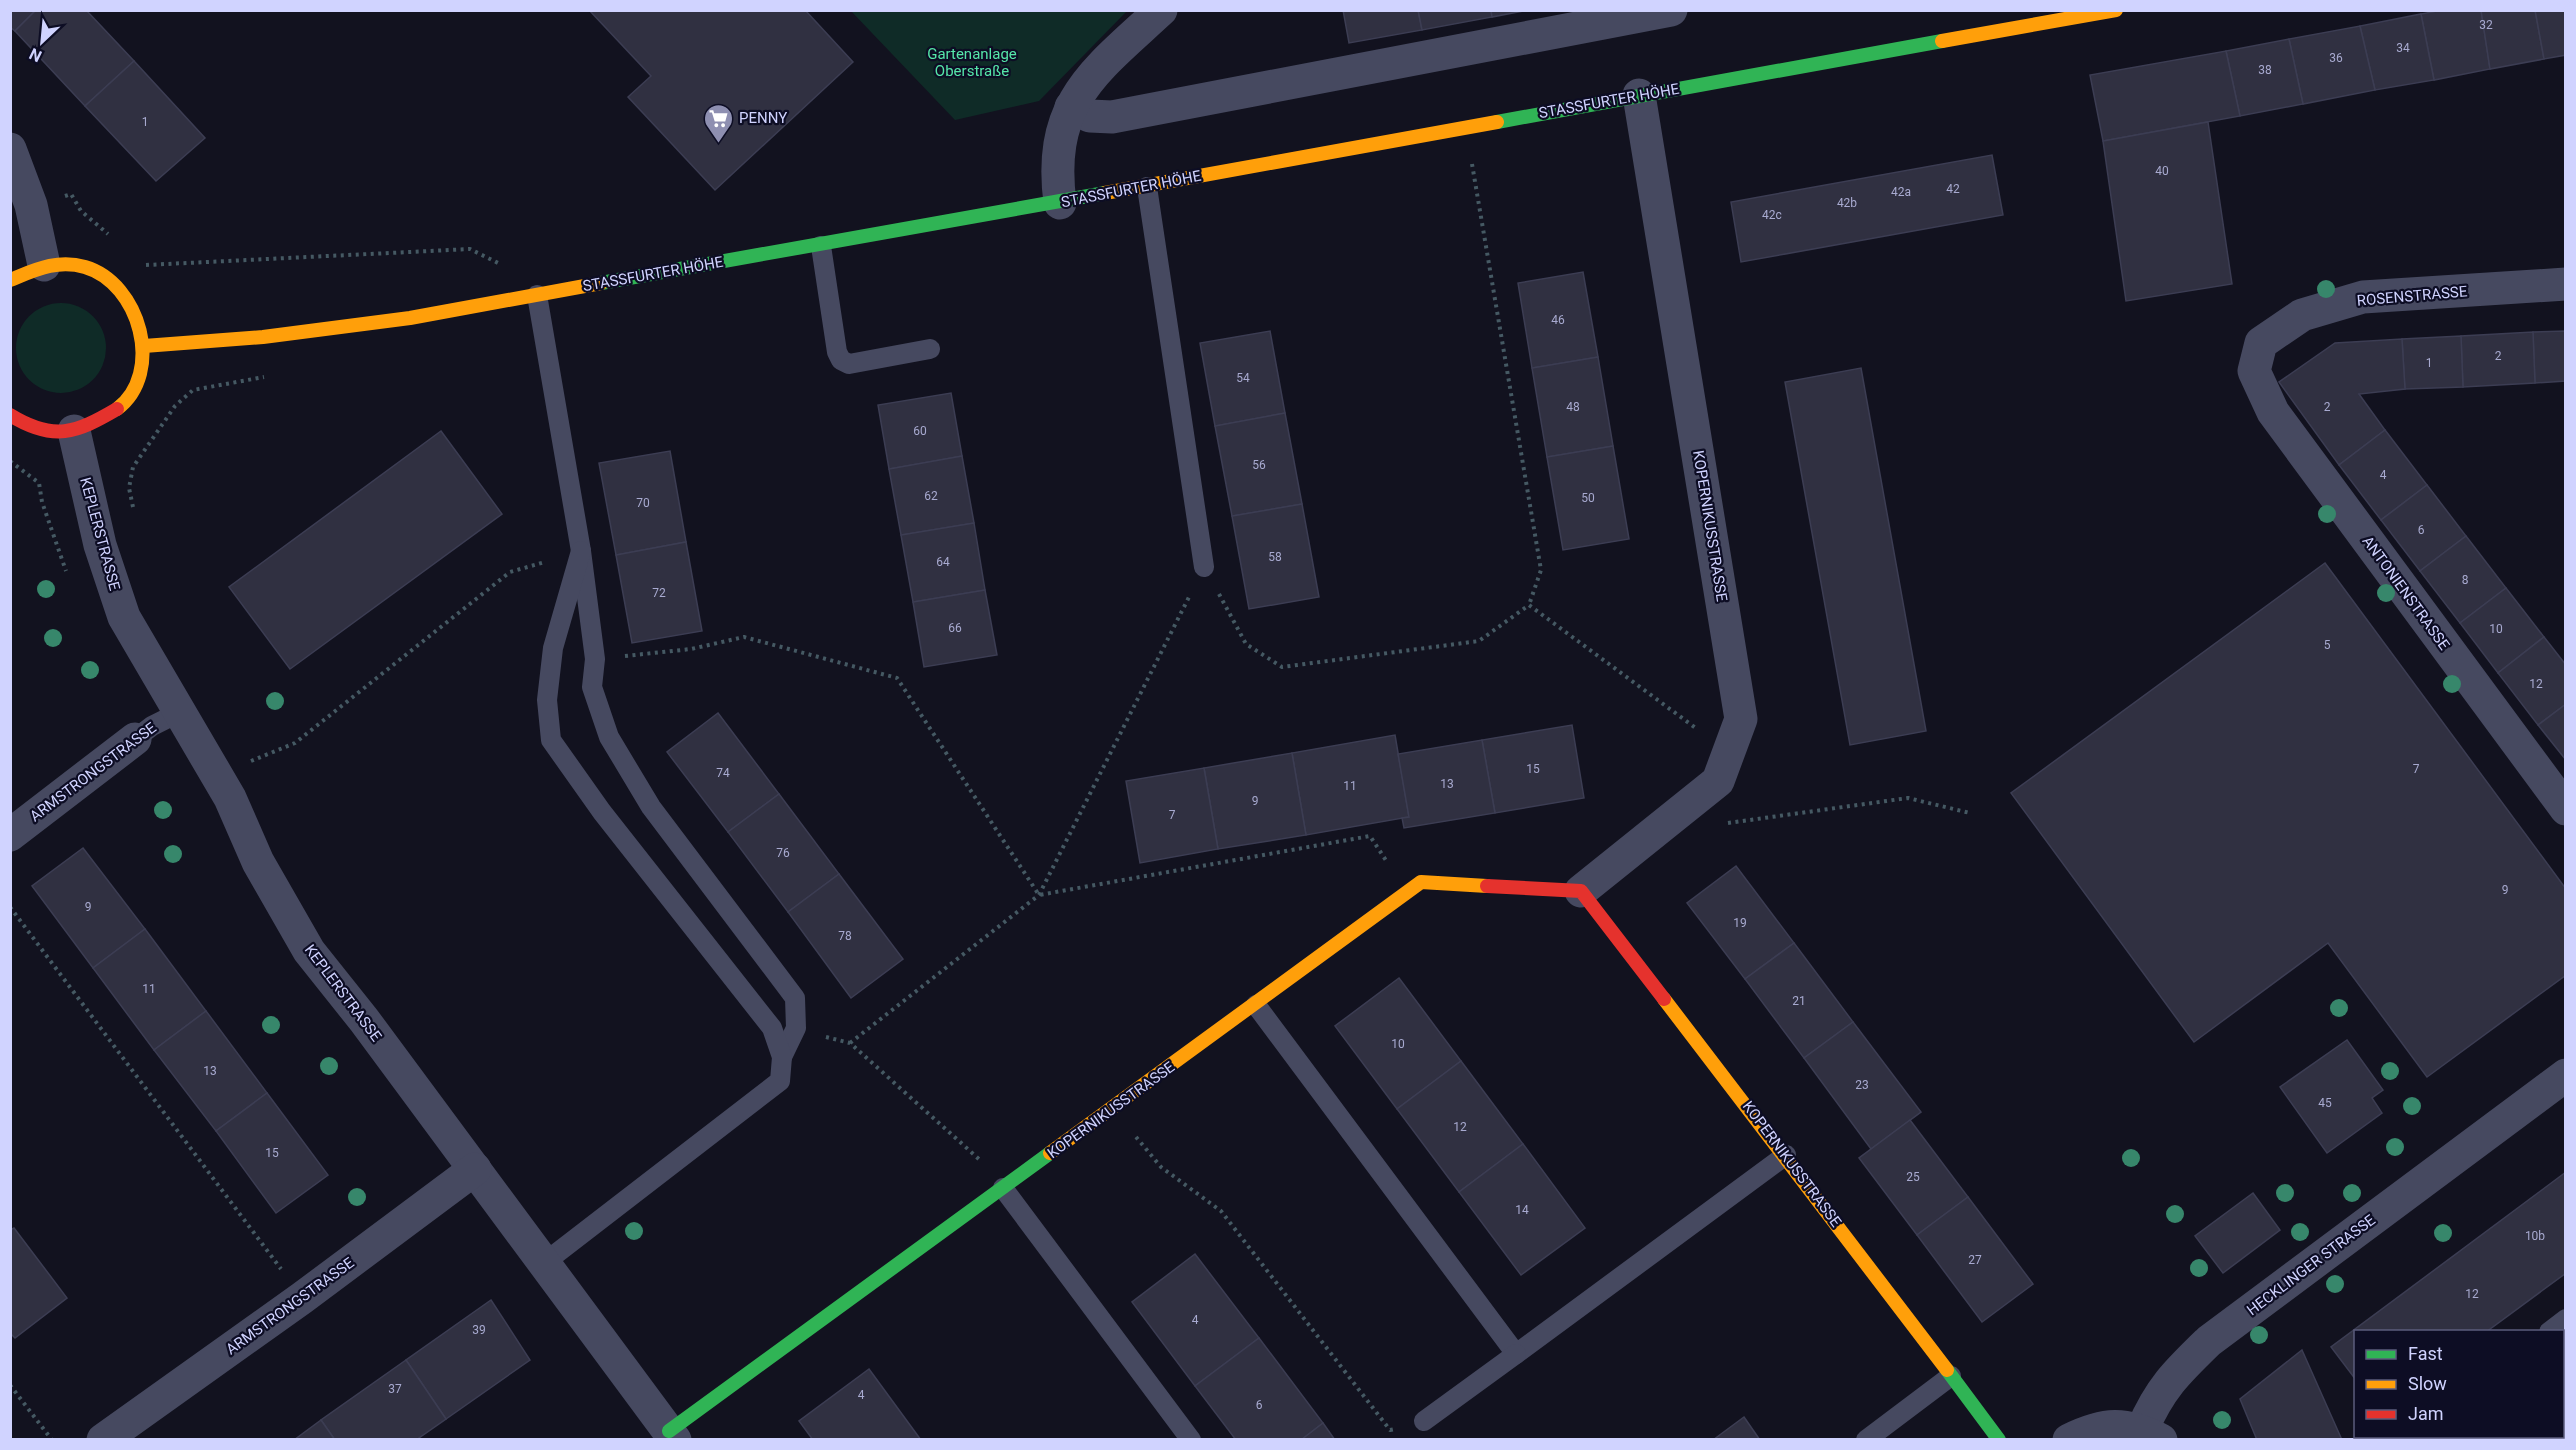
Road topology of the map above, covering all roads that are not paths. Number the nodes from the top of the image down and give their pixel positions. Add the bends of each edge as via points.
1 (1161, 10) edge
2 (1671, 10) edge
3 (2116, 10) edge
4 (1639, 95) junction
5 (1071, 107) junction
6 (10, 149) edge
7 (1147, 187) junction
8 (1060, 203) junction
9 (820, 246) junction
10 (44, 265) junction
11 (10, 280) edge
12 (2565, 284) edge
13 (537, 295) junction
14 (144, 346) junction
15 (930, 349) dead end
16 (2254, 371) joint
17 (10, 415) edge
18 (74, 431) junction
19 (581, 551) junction
20 (1204, 567) road end
21 (178, 712) junction
22 (135, 739) joint
23 (2565, 809) edge
24 (10, 835) edge
25 (1581, 891) junction
26 (1256, 1005) junction
27 (782, 1057) junction
28 (2565, 1075) edge
29 (1786, 1155) junction
30 (475, 1169) junction
31 (1003, 1188) junction
32 (544, 1263) junction
33 (2565, 1319) edge
34 (2551, 1330) edge
35 (1516, 1354) junction
36 (1951, 1376) junction
37 (1424, 1421) road end
38 (672, 1435) edge
39 (2152, 1435) edge
40 (103, 1440) edge
41 (1191, 1440) edge
42 (1866, 1440) edge
43 (1999, 1440) edge
44 (2069, 1440) edge

1 - 5 street via 1092,73
2 - 5 street via 1112,117 1090,116
3 - 4 main road, STASSFURTER HÖHE
4 - 7 main road, STASSFURTER HÖHE
4 - 25 street, KOPERNIKUSSTRASSE via 1741,718 1718,781
5 - 8 street via 1057,154
6 - 10 street via 30,205
7 - 8 main road, STASSFURTER HÖHE
7 - 20 lane
8 - 9 main road, STASSFURTER HÖHE
9 - 13 main road, STASSFURTER HÖHE
9 - 15 lane via 841,360 849,364
10 - 11 main road
10 - 14 main road via 74,264 113,282 132,304
12 - 16 street, ROSENSTRASSE via 2363,297 2302,315 2269,337 2261,343
13 - 14 main road, STASSFURTER HÖHE via 348,328
13 - 19 lane
14 - 18 main road via 139,375 125,401 102,420
16 - 23 street, ANTONIENSTRASSE via 2273,412
17 - 18 main road via 39,429
18 - 21 street, KEPLERSTRASSE via 100,545 117,597 135,639
19 - 27 lane via 595,659 592,687 609,737 651,807 795,998 796,1028
19 - 27 lane via 553,648 547,700 551,740 602,812 772,1028
21 - 22 lane, ARMSTRONGSTRASSE
21 - 30 street, KEPLERSTRASSE via 230,798 258,862 309,951
22 - 24 street, ARMSTRONGSTRASSE
25 - 26 main road, KOPERNIKUSSTRASSE via 1421,882
25 - 29 main road, KOPERNIKUSSTRASSE
26 - 31 main road, KOPERNIKUSSTRASSE
26 - 35 lane
27 - 32 lane via 780,1081
28 - 39 street, HECKLINGER STRASSE via 2209,1341 2168,1381 2153,1405
29 - 35 lane
29 - 36 main road, KOPERNIKUSSTRASSE
30 - 32 street, KEPLERSTRASSE
30 - 40 street, ARMSTRONGSTRASSE
31 - 38 main road, KOPERNIKUSSTRASSE
31 - 41 lane
32 - 38 street, KEPLERSTRASSE
33 - 34 lane
35 - 37 lane
36 - 42 lane
36 - 43 main road, KOPERNIKUSSTRASSE
39 - 44 street, HECKLINGER STRASSE via 2117,1426 2096,1427

